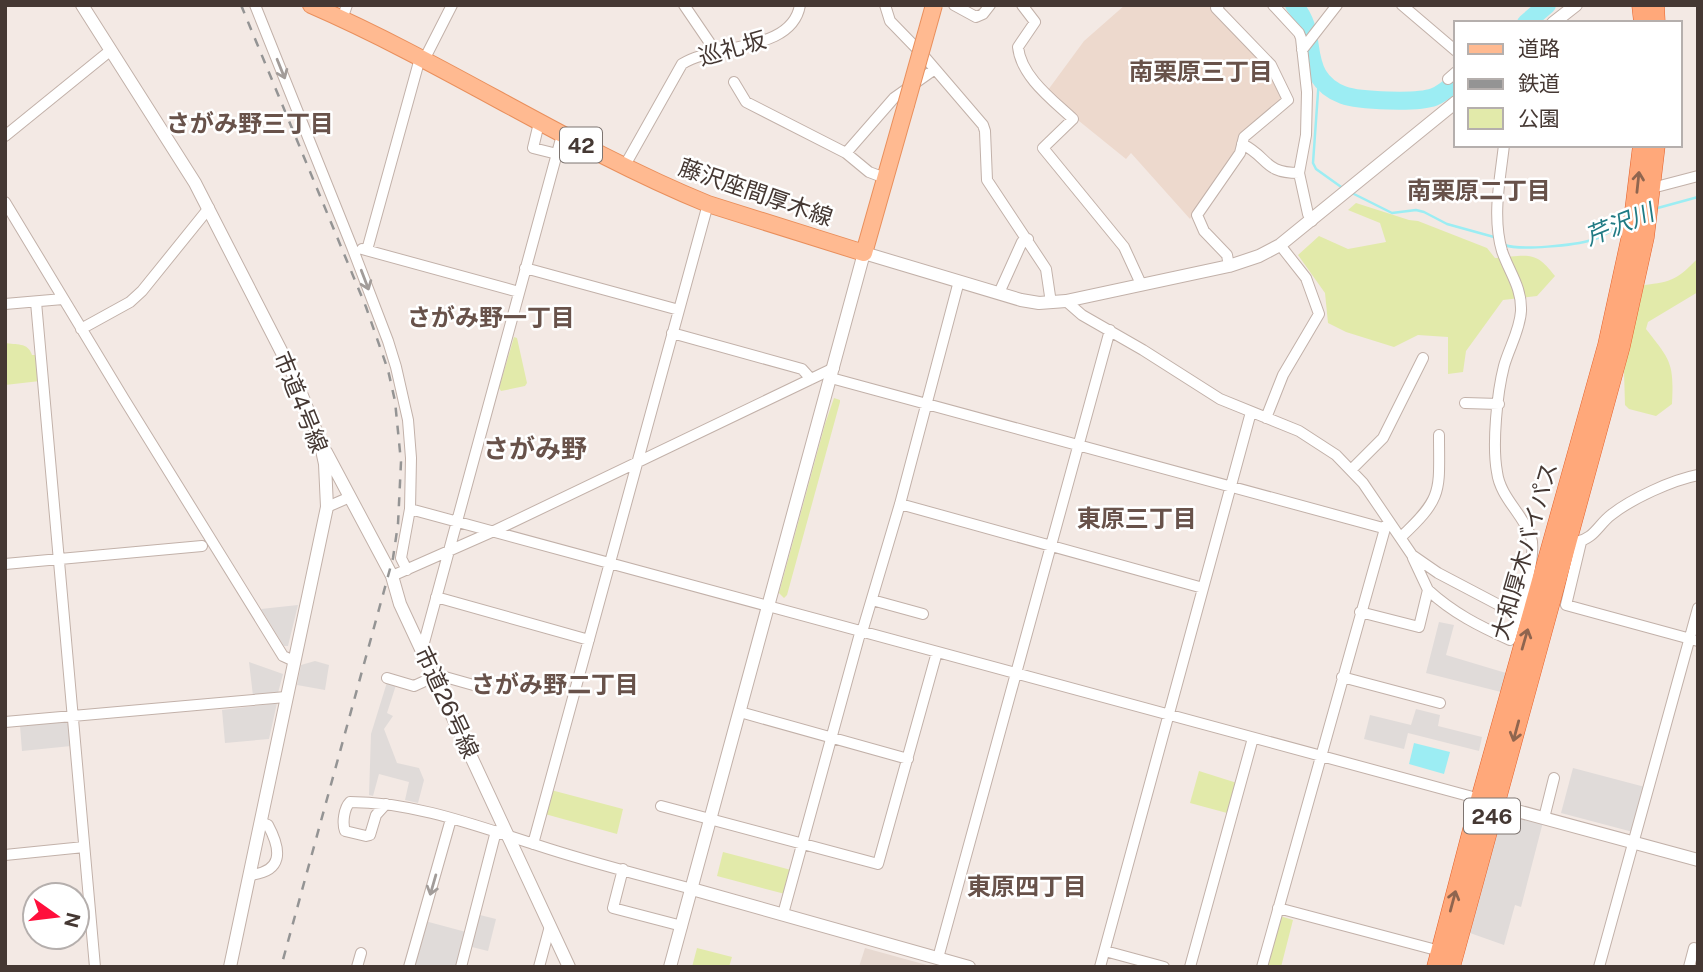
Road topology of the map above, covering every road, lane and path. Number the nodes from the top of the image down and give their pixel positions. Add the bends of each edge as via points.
1 (82, 5) edge
2 (256, 5) edge
3 (311, 5) edge
4 (452, 5) edge
5 (684, 5) edge
6 (800, 5) edge
7 (885, 5) edge
8 (934, 5) edge
9 (954, 5) edge
10 (990, 5) edge
11 (1021, 5) edge
12 (1219, 5) edge
13 (1273, 5) edge
14 (1337, 5) edge
15 (1402, 5) edge
16 (1566, 7) edge
17 (344, 12) edge
18 (1555, 21) edge
19 (1304, 47) junction
20 (1454, 49) edge
21 (111, 50) junction
22 (716, 52) junction
23 (422, 60) junction
24 (935, 69) junction
25 (734, 82) dead end
26 (1454, 104) edge
27 (539, 122) junction
28 (562, 135) junction
29 (5, 136) edge
30 (1242, 144) junction
31 (1504, 147) edge
32 (1642, 147) edge
33 (1656, 147) edge
34 (846, 153) junction
35 (557, 154) junction
36 (624, 167) junction
37 (1299, 173) junction
38 (1698, 176) edge
39 (886, 178) junction
40 (1656, 187) dead end
41 (5, 202) edge
42 (708, 204) junction
43 (209, 208) junction
44 (1312, 221) junction
45 (1027, 239) junction
46 (1280, 244) junction
47 (352, 247) junction
48 (367, 250) junction
49 (864, 253) junction
50 (1229, 267) junction
51 (525, 268) junction
52 (958, 281) junction
53 (1141, 285) junction
54 (519, 292) junction
55 (999, 293) junction
56 (63, 299) junction
57 (1066, 301) junction
58 (36, 302) junction
59 (1051, 303) junction
60 (5, 304) edge
61 (678, 310) junction
62 (82, 329) junction
63 (1110, 330) junction
64 (672, 333) junction
65 (1614, 345) junction
66 (1423, 358) dead end
67 (833, 373) junction
68 (811, 379) junction
69 (1465, 403) dead end
70 (926, 404) junction
71 (1499, 404) junction
72 (1251, 412) junction
73 (1266, 418) junction
74 (1439, 435) dead end
75 (320, 441) junction
76 (1078, 445) junction
77 (636, 461) junction
78 (1352, 469) junction
79 (1698, 475) edge
80 (1230, 487) junction
81 (350, 497) junction
82 (900, 504) junction
83 (327, 507) junction
84 (410, 509) junction
85 (457, 521) junction
86 (1386, 524) junction
87 (495, 531) junction
88 (1401, 537) junction
89 (1532, 539) junction
90 (1567, 542) junction
91 (202, 546) dead end
92 (1052, 546) junction
93 (449, 551) junction
94 (1412, 555) junction
95 (59, 559) junction
96 (610, 562) junction
97 (5, 564) edge
98 (407, 570) junction
99 (392, 576) junction
100 (1203, 588) junction
101 (1428, 590) junction
102 (436, 597) junction
103 (872, 600) junction
104 (768, 605) junction
105 (1698, 608) edge
106 (1518, 610) junction
107 (1360, 612) junction
108 (923, 614) dead end
109 (862, 632) junction
110 (589, 639) junction
111 (1693, 640) edge
112 (422, 650) junction
113 (937, 652) junction
114 (294, 662) junction
115 (1016, 673) junction
116 (435, 677) junction
117 (1342, 677) junction
118 (387, 678) dead end
119 (477, 686) dead end
120 (286, 697) junction
121 (1440, 703) dead end
122 (740, 712) junction
123 (1168, 715) junction
124 (73, 716) junction
125 (5, 722) edge
126 (831, 737) junction
127 (1253, 738) junction
128 (1321, 757) junction
129 (908, 759) junction
130 (1554, 778) dead end
131 (1488, 802) junction
132 (386, 804) dead end
133 (661, 806) dead end
134 (1544, 818) junction
135 (451, 819) junction
136 (712, 819) junction
137 (260, 822) junction
138 (502, 833) junction
139 (1634, 842) junction
140 (801, 843) junction
141 (533, 844) junction
142 (84, 847) junction
143 (5, 855) edge
144 (1698, 860) edge
145 (623, 869) junction
146 (249, 875) junction
147 (692, 889) junction
148 (1278, 908) junction
149 (783, 914) junction
150 (550, 926) junction
151 (682, 926) junction
152 (1698, 949) edge
153 (1105, 951) junction
154 (361, 953) dead end
155 (938, 958) junction
156 (1438, 959) edge
157 (95, 967) edge
158 (230, 967) edge
159 (357, 967) edge
160 (409, 967) edge
161 (461, 967) edge
162 (539, 967) edge
163 (569, 967) edge
164 (670, 967) edge
165 (969, 967) edge
166 (1100, 967) edge
167 (1164, 967) edge
168 (1190, 967) edge
169 (1262, 967) edge
170 (1451, 967) edge
171 (1599, 967) edge
172 (1689, 967) edge

1 - 21 street, 市道4号線
2 -> 47 street
3 - 17 main road, 藤沢座間厚木線 / 42
4 - 23 street
5 - 22 street
6 - 22 street, 巡礼坂 via 796,20 779,33
7 - 24 street via 890,21
8 - 39 main road, bridge
9 - 10 street via 976,17
11 - 53 street via 1035,22 1018,47 1021,58 1030,76 1073,120 1043,148 1124,247
12 - 30 street via 1216,8 1271,65 1288,100 1244,137
13 - 19 street via 1299,33
14 - 19 street
15 - 20 street
16 - 18 street
17 - 23 main road, 藤沢座間厚木線 / 42
19 - 37 street via 1306,135
21 - 29 street
21 - 43 street, 市道4号線
22 - 36 street, 巡礼坂 via 682,64
23 - 27 main road, 藤沢座間厚木線 / 42
23 - 48 street
24 - 34 street via 894,98
24 - 45 street via 983,125 987,180
25 - 34 street via 746,102
26 - 44 street
27 - 28 main road, 藤沢座間厚木線 / 42
27 - 35 street via 533,148
28 - 35 street
28 - 36 main road, 藤沢座間厚木線 / 42
30 - 37 street via 1271,169
30 - 50 street via 1197,215 1204,231 1227,256
31 - 71 street via 1497,203 1500,239 1519,288 1521,310 1504,364
65 -> 32 highway, 大和厚木バイパス / 246
33 - 65 highway, 大和厚木バイパス / 246 via 1645,237
34 - 39 street via 869,172
35 - 51 street
36 - 42 main road, 藤沢座間厚木線 / 42
37 - 44 street
38 - 40 street
39 - 49 main road
41 - 56 street
42 - 49 main road, 藤沢座間厚木線 / 42
42 - 61 street
43 - 62 street via 142,291
43 - 75 street, 市道4号線 via 295,378
44 - 46 street
45 - 55 street
45 - 59 street via 1046,269
46 - 50 street
46 - 73 street via 1306,278 1319,314 1283,375
47 - 48 street
47 -> 84 street via 388,341 402,393 411,458
48 - 54 street
49 - 52 street
49 - 67 street
50 - 53 street
51 - 54 street
51 - 61 street
52 - 55 street
52 - 70 street
53 - 57 street
54 - 85 street
55 - 59 street
56 - 58 street
56 - 62 street
57 - 59 street
57 - 63 street
58 - 60 street
58 - 95 street
61 - 64 street
62 - 114 street via 284,656
63 - 72 street via 1197,386
63 - 76 street
64 - 68 street via 802,369
64 - 77 street
65 - 90 highway, 大和厚木バイパス / 246
66 - 78 street via 1383,438
67 - 68 street
67 - 70 street
67 - 104 street
68 - 77 street
69 - 71 street
70 - 76 street
70 - 82 street
71 - 89 street via 1497,473
72 - 73 street
72 - 80 street
73 - 78 street via 1310,437
74 - 88 street via 1436,495
75 - 81 street, 市道26号線
75 - 83 street, 市道4号線
76 - 80 street
76 - 92 street
77 - 87 street
77 - 96 street
78 - 86 street
79 - 90 street via 1610,516 1595,534
80 - 86 street
80 - 100 street
81 - 83 street
81 - 99 street, 市道26号線
82 - 92 street
82 - 103 street
83 - 114 street, 市道4号線
84 - 85 street
84 - 98 street via 401,558
85 - 87 street
85 - 93 street
86 - 88 street
86 - 107 street
87 - 93 street
87 - 96 street
88 - 94 street
89 - 90 street
89 - 106 street via 1529,575
90 - 111 street via 1566,606
90 - 131 highway, 大和厚木バイパス / 246
91 - 95 street
92 - 100 street
92 - 115 street
93 - 98 street
93 - 102 street
94 - 101 street
94 - 106 street via 1497,604
95 - 97 street
95 - 124 street
96 - 104 street
96 - 110 street
98 - 99 street
99 - 112 street, 市道26号線
100 - 123 street
101 - 106 street via 1464,618 1510,640
101 - 107 street via 1419,627
102 - 110 street
102 - 112 street
103 - 108 street
103 - 109 street
104 - 109 street
104 - 122 street
105 - 111 street
107 - 117 street
109 - 113 street
109 - 126 street
110 - 141 street
111 - 139 street
112 - 116 street, 市道26号線
113 - 115 street
113 - 129 street
114 - 120 street, 市道4号線
115 - 123 street
115 - 155 street
116 - 118 street via 414,686
116 - 119 street
116 - 138 street, 市道26号線
117 - 121 street
117 - 128 street
120 - 124 street
120 - 137 street, 市道4号線
122 - 126 street
122 - 136 street
123 - 127 street
123 - 153 street
124 - 125 street
124 - 142 street
126 - 129 street
126 - 140 street
127 - 128 street
127 - 168 street
128 - 131 street
128 - 148 street
129 - 140 street via 878,864
130 - 134 street
131 - 134 street
156 -> 131 highway, 大和厚木バイパス / 246
131 - 170 highway, 大和厚木バイパス / 246
132 - 135 street
133 - 136 street
134 - 139 street
135 - 138 street
135 -> 160 street
136 - 140 street
136 - 147 street
137 - 146 street, 市道4号線
137 - 146 street via 268,825 278,847 268,872
138 - 141 street
138 - 150 street, 市道26号線
138 - 161 street
139 - 144 street
139 - 171 street
140 - 149 street
141 - 145 street
142 - 143 street
142 - 157 street
145 - 147 street
145 - 151 street via 613,908
146 - 158 street, 市道4号線
147 - 149 street
147 - 151 street
148 - 156 street
148 - 169 street
149 - 155 street
150 - 162 street
150 - 163 street, 市道26号線
151 - 164 street
152 - 172 street via 1694,948
153 - 166 street
153 - 167 street
154 - 159 street
155 - 165 street

